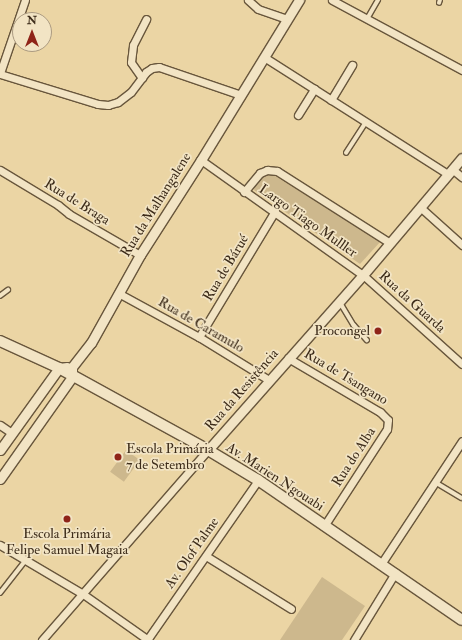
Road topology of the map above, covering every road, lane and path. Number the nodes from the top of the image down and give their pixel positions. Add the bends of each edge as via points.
1 (25, 0) edge
2 (248, 0) edge
3 (299, 0) edge
4 (332, 0) edge
5 (378, 0) edge
6 (146, 19) dead end
7 (287, 19) junction
8 (367, 19) junction
9 (3, 54) edge
10 (264, 57) junction
11 (352, 65) dead end
12 (462, 70) edge
13 (0, 74) edge
14 (142, 78) junction
15 (314, 89) junction
16 (241, 95) junction
17 (331, 100) junction
18 (298, 115) dead end
19 (366, 122) junction
20 (346, 153) dead end
21 (462, 158) edge
22 (201, 160) junction
23 (0, 170) edge
24 (450, 172) junction
25 (462, 177) edge
26 (244, 192) junction
27 (420, 207) junction
28 (275, 211) junction
29 (390, 243) junction
30 (462, 245) edge
31 (140, 255) junction
32 (363, 275) junction
33 (8, 290) dead end
34 (120, 294) junction
35 (0, 296) edge
36 (340, 301) junction
37 (199, 337) junction
38 (367, 340) dead end
39 (0, 341) edge
40 (288, 358) junction
41 (462, 364) edge
42 (59, 368) junction
43 (72, 372) junction
44 (269, 380) junction
45 (388, 420) joint
46 (0, 425) edge
47 (12, 433) junction
48 (462, 441) edge
49 (0, 450) edge
50 (208, 450) junction
51 (0, 479) edge
52 (258, 480) junction
53 (434, 481) junction
54 (462, 498) edge
55 (324, 526) junction
56 (0, 545) edge
57 (206, 556) junction
58 (26, 560) junction
59 (381, 564) junction
60 (395, 573) junction
61 (0, 593) edge
62 (83, 594) junction
63 (291, 609) dead end
64 (462, 620) edge
65 (42, 640) edge
66 (147, 640) edge
67 (354, 640) edge

1 - 9 street
2 - 7 street via 258,9
3 - 7 street, Rua da Malhangalene
4 - 8 street
5 - 8 lane
6 - 14 street via 133,45 131,62
7 - 10 street, Rua da Malhangalene
8 - 12 street
9 - 13 street
10 - 15 street
10 - 16 street, Rua da Malhangalene
11 - 17 street
13 - 14 street via 80,99 108,104 118,102 131,92
14 - 16 street via 152,68 159,67
15 - 17 street
15 - 18 street
16 - 22 street, Rua da Malhangalene
17 - 19 street
19 - 20 lane
19 - 24 street
21 - 24 street, Rua da Resistência
22 - 26 street
22 - 31 street, Rua da Malhangalene
23 - 31 street, Rua de Braga
24 - 25 street
24 - 27 street, Rua da Resistência
26 - 28 street, Largo Tiago Mulller
26 - 29 street, Largo Tiago Mulller via 260,173 267,170 277,171
27 - 29 street, Rua da Resistência
27 - 30 street
28 - 32 street, Largo Tiago Mulller
28 - 37 street, Rua de Bárué
29 - 32 street, Rua da Resistência
31 - 34 street, Rua da Malhangalene
32 - 36 street, Rua da Resistência
32 - 41 street, Rua da Guarda
33 - 35 lane
34 - 37 street, Rua de Caramulo
34 - 43 street, Rua da Malhangalene
36 - 38 lane via 354,325
36 - 40 street, Rua da Resistência
37 - 44 street, Rua de Caramulo
39 - 42 main road, Av. Marien Ngouabi
40 - 44 street, Rua da Resistência
40 - 45 street, Rua de Tsangano via 380,412
42 - 43 main road, Av. Marien Ngouabi
42 - 47 street
43 - 50 main road, Av. Marien Ngouabi
43 - 51 street, Rua da Malhangalene
44 - 50 street, Rua da Resistência
45 - 55 street, Rua do Alba via 387,429
46 - 47 street
47 - 49 street
48 - 53 street
50 - 52 main road, Av. Marien Ngouabi
50 - 62 street, Rua da Resistência
52 - 55 main road, Av. Marien Ngouabi
52 - 57 street, Av. Olof Palme
53 - 54 lane
53 - 59 street
55 - 59 main road, Av. Marien Ngouabi
56 - 58 street
57 - 63 street
57 - 66 street, Av. Olof Palme
58 - 61 lane
58 - 62 street
59 - 60 main road, Av. Marien Ngouabi
60 - 64 main road, Av. Marien Ngouabi
60 - 67 street
62 - 65 street, Rua da Resistência
62 - 66 street

